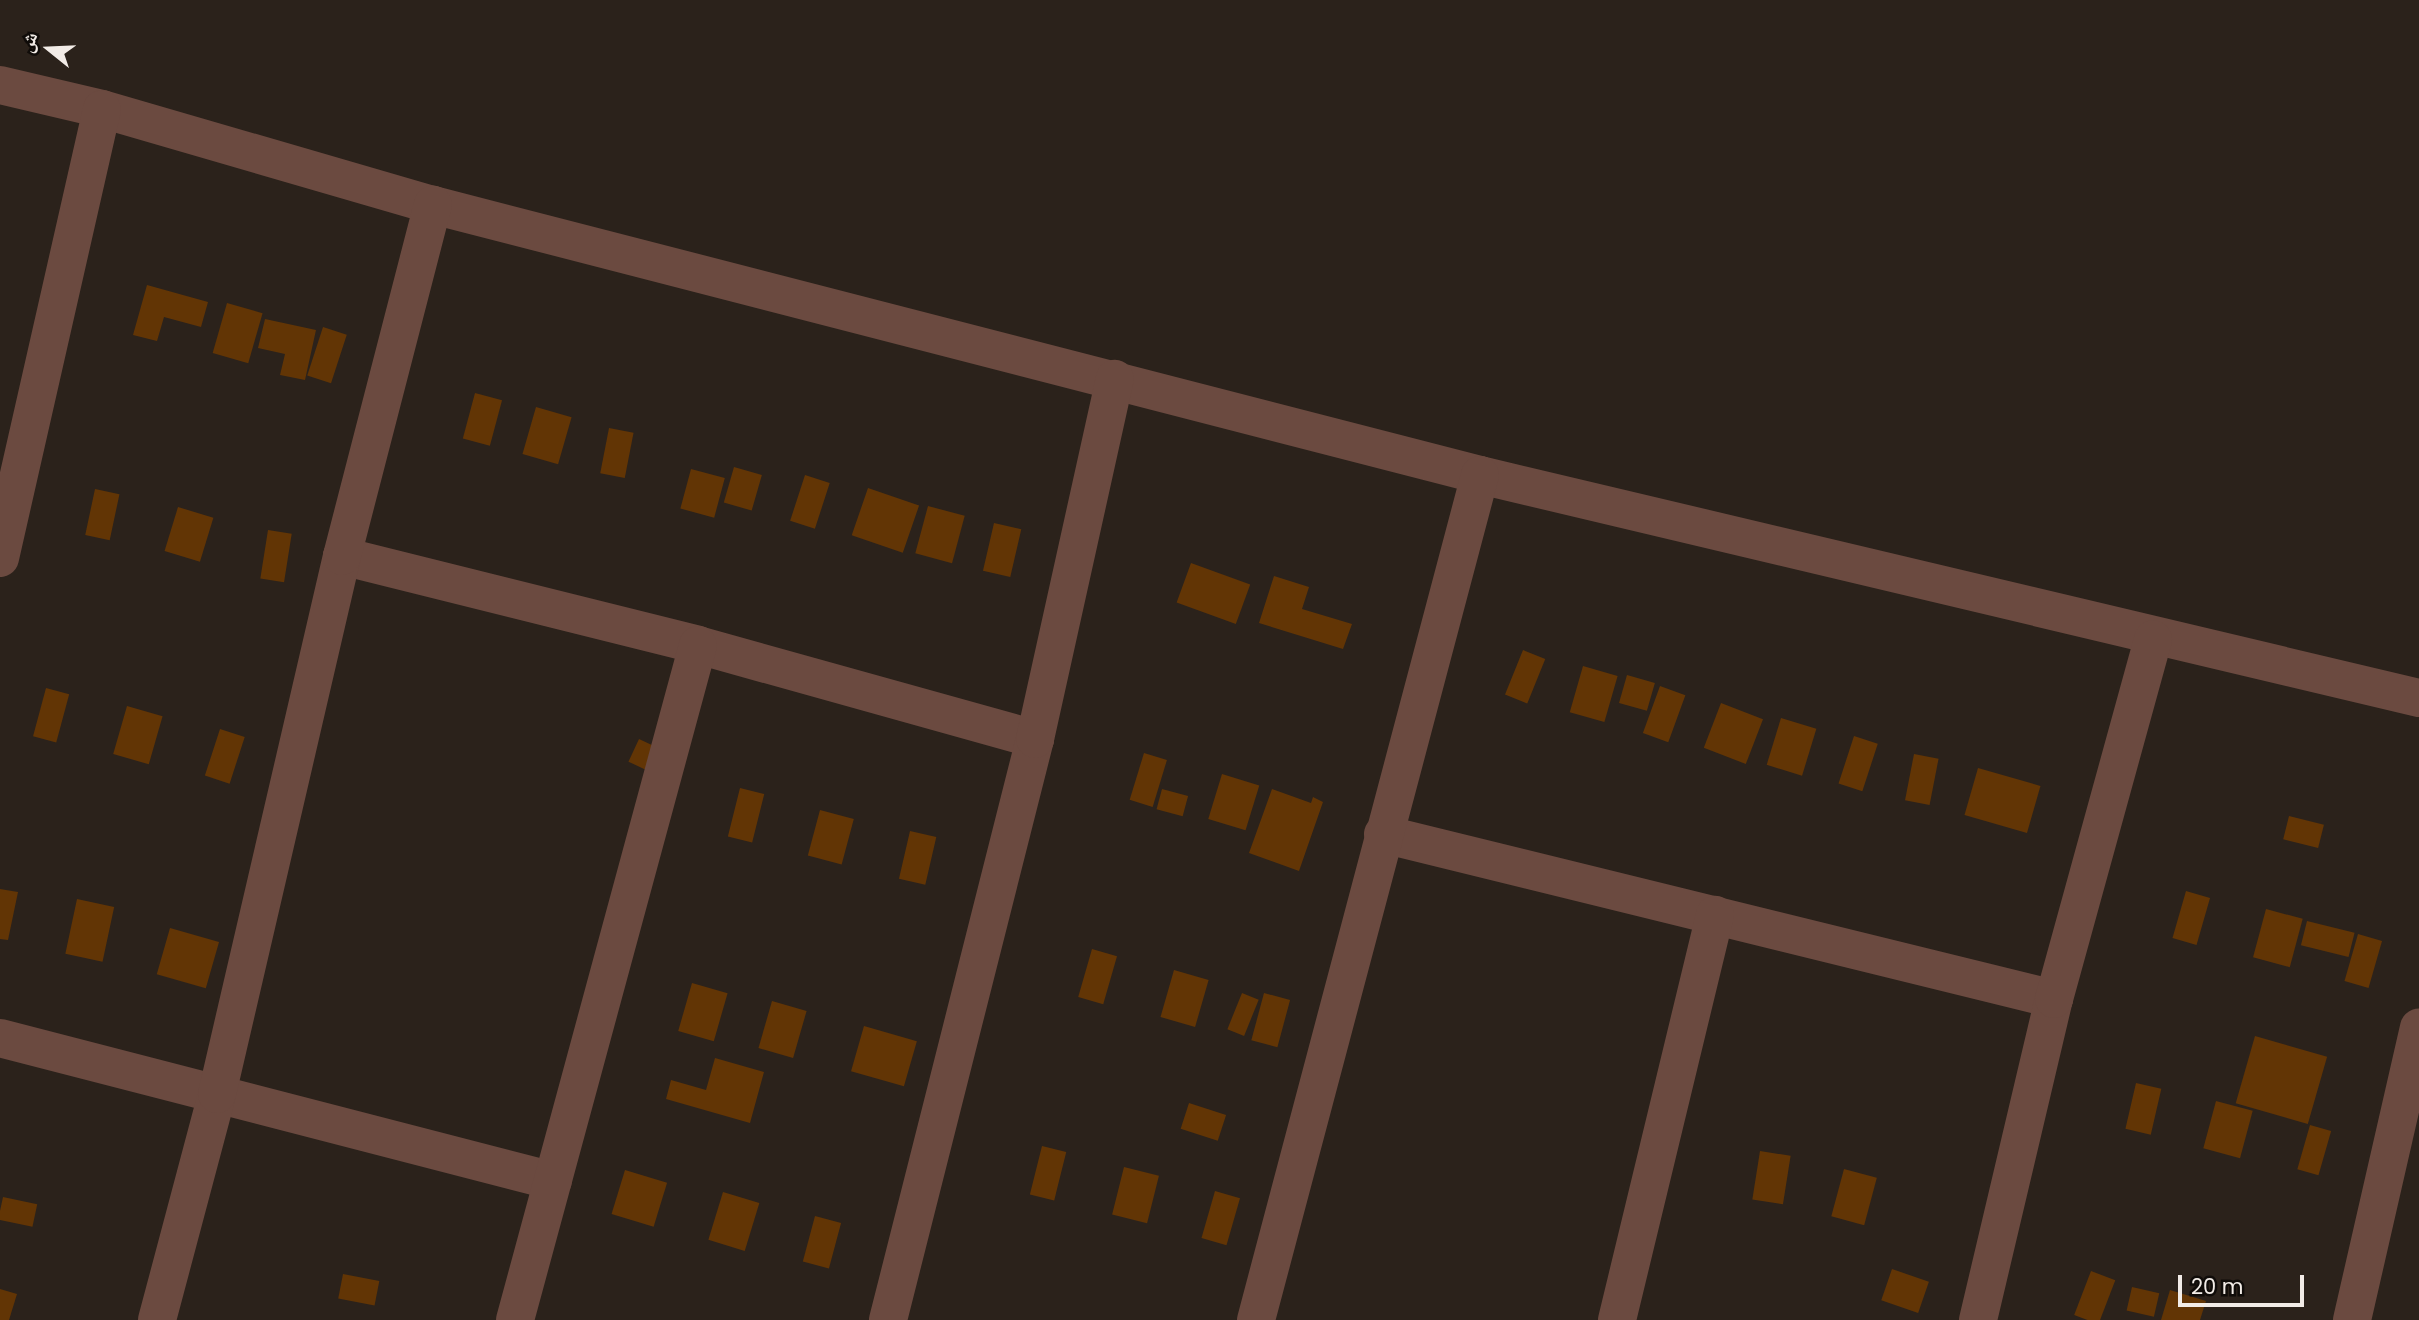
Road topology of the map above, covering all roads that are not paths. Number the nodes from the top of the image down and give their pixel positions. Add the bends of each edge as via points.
1 (0, 86) edge
2 (102, 109) junction
3 (433, 205) junction
4 (1115, 379) junction
5 (11, 470) edge
6 (1480, 475) junction
7 (342, 556) junction
8 (0, 558) edge
9 (2153, 639) junction
10 (698, 645) junction
11 (2419, 698) edge
12 (1035, 739) junction
13 (1383, 834) junction
14 (1714, 915) junction
15 (2054, 999) junction
16 (2419, 1028) edge
17 (0, 1038) edge
18 (217, 1094) junction
19 (2407, 1141) edge
20 (553, 1181) junction
21 (157, 1320) edge
22 (515, 1320) edge
23 (888, 1320) edge
24 (1256, 1320) edge
25 (1617, 1320) edge
26 (1979, 1320) edge
27 (2352, 1320) edge

1 - 2 street
2 - 3 street
2 - 5 street
3 - 4 street
3 - 7 street
4 - 6 street
4 - 12 street
5 - 8 street
6 - 9 street
6 - 13 street
7 - 10 street
7 - 18 street
9 - 11 street
9 - 15 street
10 - 12 street
10 - 20 street
12 - 23 street
13 - 14 street
13 - 24 street
14 - 15 street
14 - 25 street
15 - 26 street
16 - 19 street
17 - 18 street
18 - 20 street
18 - 21 street
19 - 27 street
20 - 22 street

